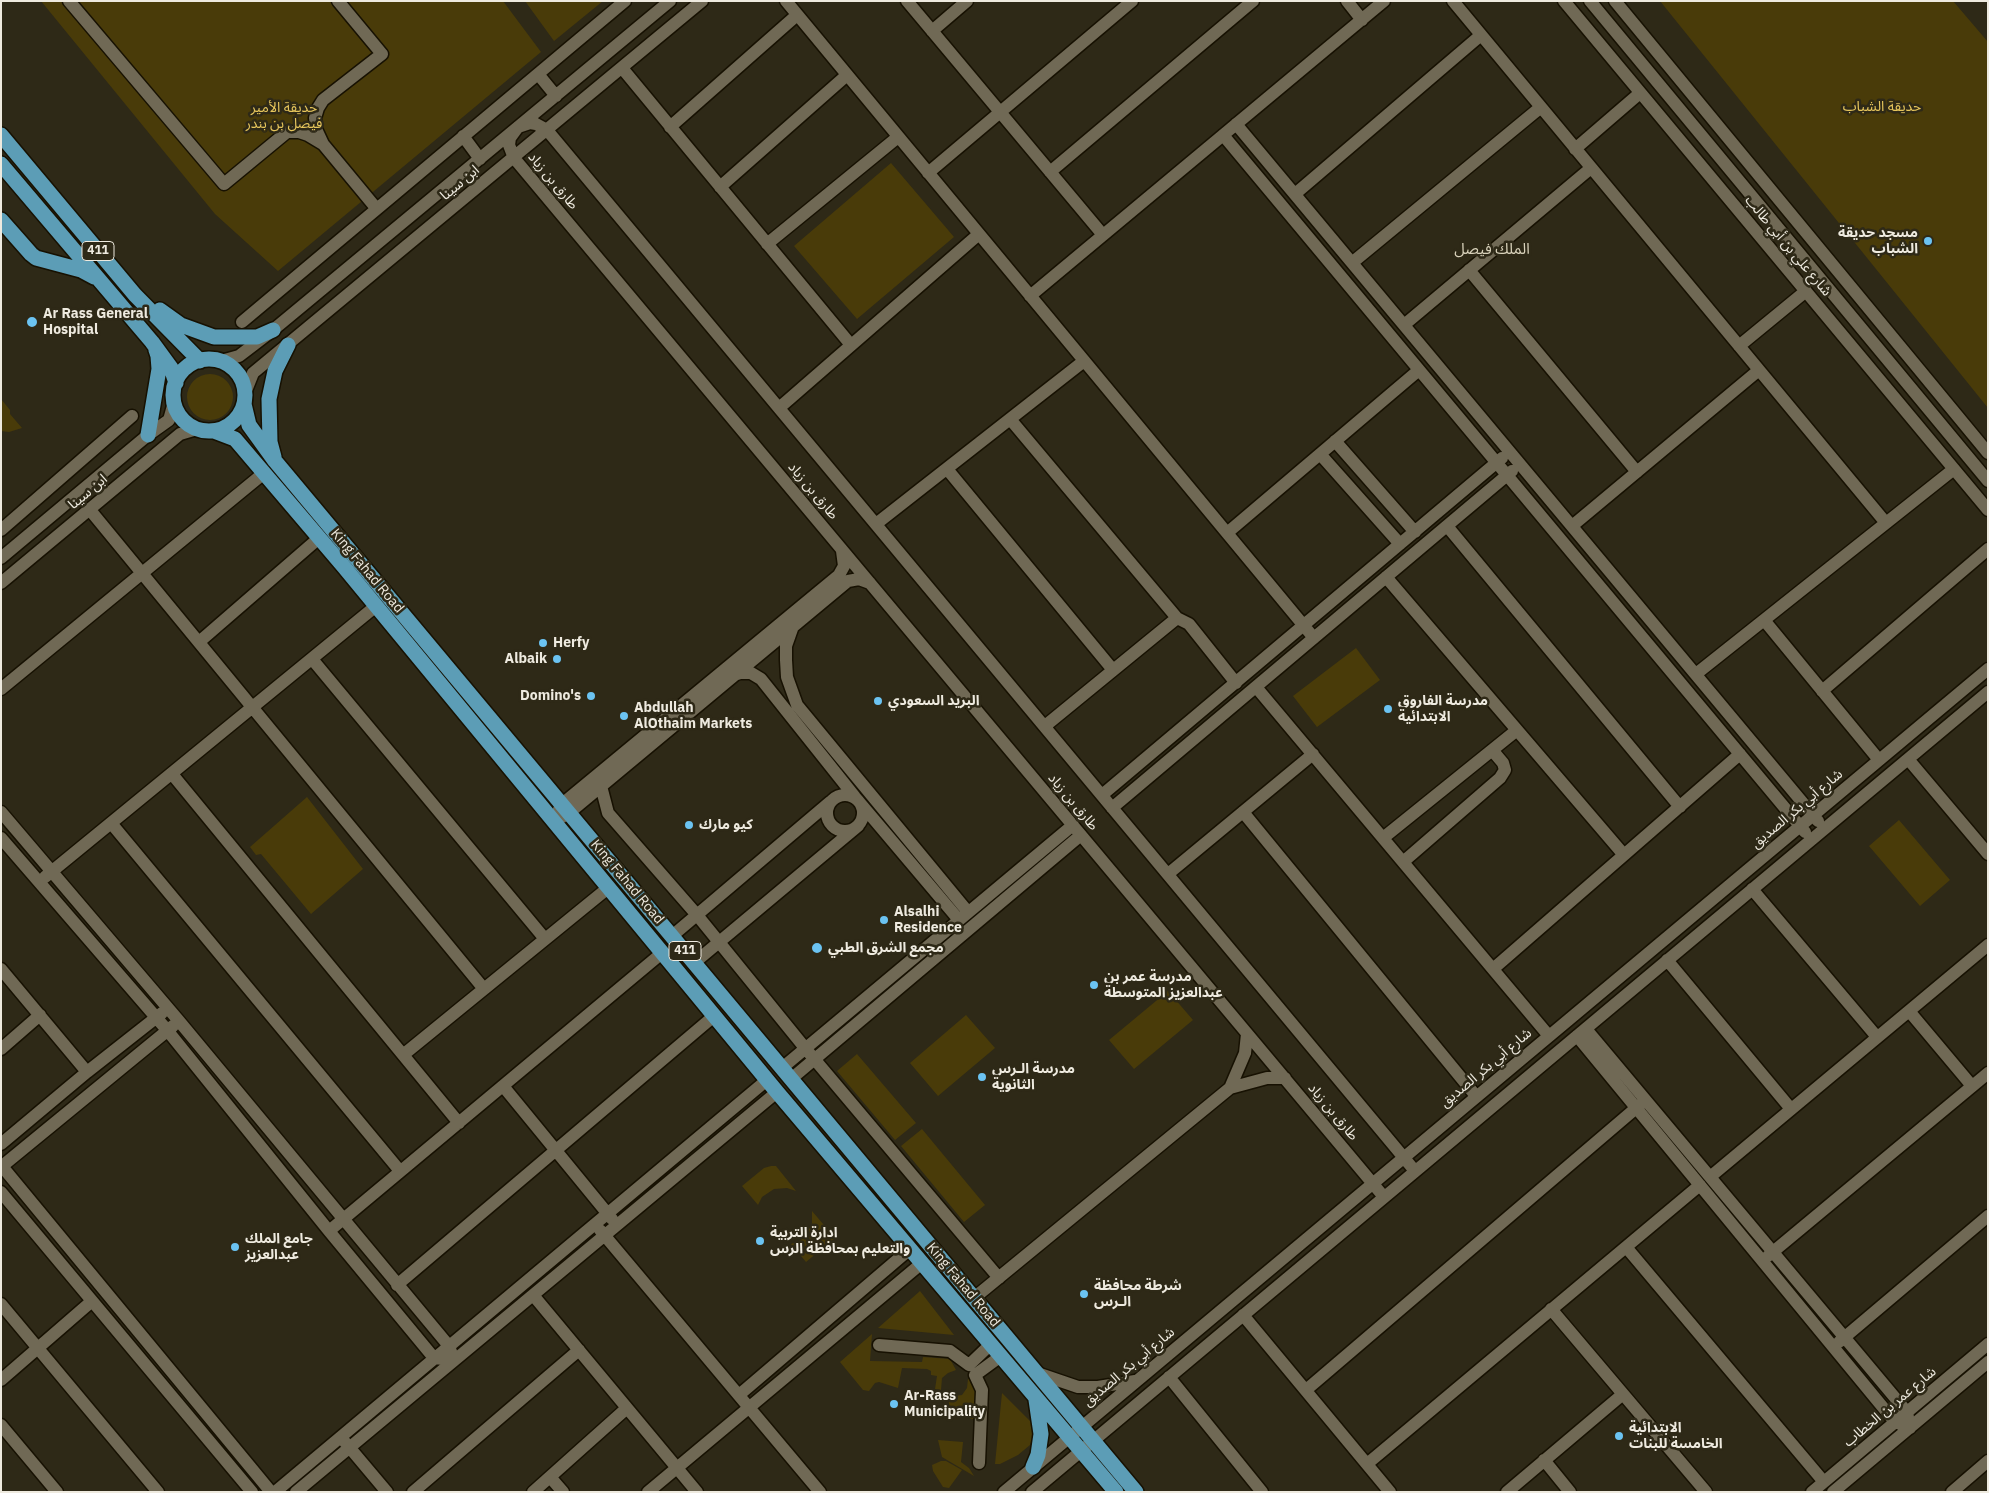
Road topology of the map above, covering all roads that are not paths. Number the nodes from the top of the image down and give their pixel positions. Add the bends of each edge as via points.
1 (69, 1) edge
2 (338, 1) edge
3 (625, 1) edge
4 (670, 1) edge
5 (702, 1) edge
6 (786, 1) edge
7 (907, 1) edge
8 (968, 1) edge
9 (1132, 1) edge
10 (1253, 1) edge
11 (1346, 1) edge
12 (1384, 1) edge
13 (1453, 1) edge
14 (1564, 1) edge
15 (1590, 1) edge
16 (1615, 1) edge
17 (797, 15) junction
18 (1362, 20) junction
19 (932, 31) junction
20 (1481, 35) junction
21 (622, 68) junction
22 (538, 74) junction
23 (847, 75) junction
24 (1640, 93) junction
25 (556, 96) junction
26 (1541, 107) junction
27 (1000, 112) junction
28 (1236, 124) junction
29 (518, 127) junction
30 (670, 127) junction
31 (547, 130) junction
32 (1, 135) edge
33 (1223, 135) junction
34 (462, 136) junction
35 (898, 137) junction
36 (323, 144) junction
37 (1575, 149) junction
38 (514, 158) junction
39 (480, 159) junction
40 (1, 164) edge
41 (1591, 168) junction
42 (1050, 172) junction
43 (928, 173) junction
44 (720, 187) junction
45 (1295, 194) junction
46 (376, 208) junction
47 (1, 220) edge
48 (979, 234) junction
49 (1103, 235) junction
50 (768, 244) junction
51 (1352, 262) junction
52 (1469, 270) junction
53 (103, 283) junction
54 (1806, 291) junction
55 (135, 295) junction
56 (1030, 296) junction
57 (242, 322) dead end
58 (1404, 325) junction
59 (273, 330) junction
60 (152, 342) junction
61 (288, 345) junction
62 (851, 345) junction
63 (1739, 346) junction
64 (200, 361) junction
65 (221, 361) junction
66 (1084, 361) junction
67 (1419, 370) junction
68 (1758, 370) junction
69 (176, 383) junction
70 (245, 399) junction
71 (174, 402) junction
72 (779, 408) junction
73 (132, 416) dead end
74 (1010, 419) junction
75 (196, 428) junction
76 (214, 430) junction
77 (148, 435) junction
78 (1335, 441) junction
79 (1510, 452) junction
80 (1988, 453) edge
81 (1320, 454) junction
82 (275, 461) junction
83 (1497, 463) junction
84 (1520, 464) junction
85 (947, 469) junction
86 (1954, 469) junction
87 (1637, 472) junction
88 (264, 473) junction
89 (1507, 475) junction
90 (1988, 481) edge
91 (90, 510) junction
92 (1988, 510) edge
93 (1886, 523) junction
94 (876, 524) junction
95 (1447, 526) junction
96 (1572, 526) junction
97 (1, 530) edge
98 (1415, 532) junction
99 (1227, 533) junction
100 (319, 538) junction
101 (1400, 544) junction
102 (841, 548) junction
103 (1988, 549) edge
104 (1, 558) edge
105 (143, 574) junction
106 (1386, 578) junction
107 (870, 582) junction
108 (1, 584) edge
109 (376, 606) junction
110 (1177, 618) junction
111 (1764, 620) junction
112 (793, 626) junction
113 (1303, 626) junction
114 (1314, 638) junction
115 (199, 642) junction
116 (312, 659) junction
117 (1988, 669) edge
118 (1113, 670) junction
119 (1696, 674) junction
120 (734, 675) junction
121 (1236, 683) junction
122 (1256, 687) junction
123 (1, 689) edge
124 (1822, 691) junction
125 (1988, 692) edge
126 (253, 708) junction
127 (1045, 726) junction
128 (1517, 730) junction
129 (1492, 750) junction
130 (1313, 754) junction
131 (1740, 754) junction
132 (1908, 759) junction
133 (1878, 760) junction
134 (172, 774) junction
135 (860, 781) junction
136 (601, 786) junction
137 (1102, 795) junction
138 (858, 801) junction
139 (830, 802) junction
140 (880, 806) junction
141 (1680, 807) junction
142 (1112, 808) junction
143 (566, 809) junction
144 (1, 812) edge
145 (1243, 812) junction
146 (1813, 815) junction
147 (553, 821) junction
148 (111, 823) junction
149 (1072, 825) junction
150 (858, 826) junction
151 (1800, 826) junction
152 (1824, 828) junction
153 (1081, 835) junction
154 (1, 838) edge
155 (1382, 838) junction
156 (1811, 840) junction
157 (1988, 854) edge
158 (1624, 855) junction
159 (1403, 862) junction
160 (51, 872) junction
161 (1168, 874) junction
162 (38, 883) junction
163 (608, 888) junction
164 (1752, 889) junction
165 (697, 915) junction
166 (963, 916) junction
167 (672, 936) junction
168 (544, 939) junction
169 (719, 942) junction
170 (1988, 945) edge
171 (662, 953) junction
172 (1667, 960) junction
173 (694, 963) junction
174 (1, 969) edge
175 (1493, 969) junction
176 (484, 989) junction
177 (168, 1008) junction
178 (1909, 1011) junction
179 (40, 1016) junction
180 (714, 1016) junction
181 (157, 1018) junction
182 (179, 1021) junction
183 (167, 1030) junction
184 (1581, 1032) junction
185 (1247, 1034) junction
186 (1548, 1036) junction
187 (1877, 1037) junction
188 (805, 1048) junction
189 (1, 1049) edge
190 (403, 1055) junction
191 (815, 1058) junction
192 (87, 1072) junction
193 (786, 1073) junction
194 (1988, 1073) edge
195 (1285, 1078) junction
196 (502, 1086) junction
197 (772, 1086) junction
198 (1972, 1086) junction
199 (1230, 1088) junction
200 (1476, 1096) junction
201 (1641, 1104) junction
202 (1791, 1109) junction
203 (459, 1123) junction
204 (1, 1144) edge
205 (555, 1150) junction
206 (1404, 1157) junction
207 (2, 1166) edge
208 (400, 1171) junction
209 (1415, 1171) junction
210 (1710, 1177) junction
211 (1372, 1183) junction
212 (1700, 1185) junction
213 (1, 1192) edge
214 (1384, 1197) junction
215 (607, 1214) junction
216 (1988, 1216) edge
217 (343, 1220) junction
218 (595, 1224) junction
219 (616, 1225) junction
220 (329, 1232) junction
221 (604, 1235) junction
222 (1626, 1247) junction
223 (910, 1249) junction
224 (1773, 1252) junction
225 (1762, 1261) junction
226 (922, 1263) junction
227 (999, 1278) junction
228 (397, 1285) junction
229 (533, 1294) junction
230 (974, 1298) junction
231 (92, 1301) junction
232 (1, 1304) edge
233 (1551, 1309) junction
234 (1244, 1315) junction
235 (1844, 1337) junction
236 (991, 1344) junction
237 (1988, 1344) edge
238 (879, 1345) dead end
239 (449, 1346) junction
240 (1833, 1347) junction
241 (38, 1348) junction
242 (579, 1350) junction
243 (1001, 1356) junction
244 (434, 1358) junction
245 (454, 1360) junction
246 (1988, 1362) edge
247 (972, 1370) junction
248 (1037, 1373) junction
249 (1169, 1377) junction
250 (1, 1380) edge
251 (1135, 1382) junction
252 (1306, 1390) junction
253 (1623, 1394) junction
254 (739, 1395) junction
255 (1035, 1396) junction
256 (749, 1407) junction
257 (628, 1408) junction
258 (1907, 1412) junction
259 (1895, 1422) junction
260 (1, 1425) edge
261 (1081, 1426) junction
262 (1910, 1428) junction
263 (341, 1437) junction
264 (1070, 1437) junction
265 (1093, 1441) junction
266 (350, 1447) junction
267 (1081, 1451) junction
268 (1544, 1460) junction
269 (1988, 1461) edge
270 (979, 1464) dead end
271 (1367, 1464) junction
272 (677, 1468) junction
273 (1033, 1468) junction
274 (550, 1477) junction
275 (1824, 1482) junction
276 (57, 1492) edge
277 (158, 1492) edge
278 (252, 1492) edge
279 (271, 1492) edge
280 (275, 1492) edge
281 (296, 1492) edge
282 (387, 1492) edge
283 (412, 1492) edge
284 (533, 1492) edge
285 (564, 1492) edge
286 (648, 1492) edge
287 (697, 1492) edge
288 (820, 1492) edge
289 (1004, 1492) edge
290 (1032, 1492) edge
291 (1116, 1492) edge
292 (1136, 1492) edge
293 (1262, 1492) edge
294 (1390, 1492) edge
295 (1507, 1492) edge
296 (1570, 1492) edge
297 (1706, 1492) edge
298 (1812, 1492) edge
299 (1833, 1492) edge
300 (1952, 1492) edge

1 - 36 street via 224,184 287,132 308,135
2 - 36 street via 382,54 323,100 315,118
3 - 22 street
4 - 25 street, ابن سينا
5 - 21 street, ابن سينا
6 - 17 street
7 - 19 street
8 - 19 street
9 - 27 street
10 - 42 street
11 - 18 street
12 - 18 street
13 - 20 street
14 - 24 street, شارع علي بن أبي طالب
15 - 90 street, شارع علي بن أبي طالب
16 - 80 street
17 - 23 street
17 - 30 street
18 - 28 street
19 - 27 street
20 - 26 street
20 - 45 street
21 - 30 street
21 - 31 street, ابن سينا
22 - 25 street
22 - 34 street
23 - 35 street
23 - 44 street
24 - 37 street
24 - 54 street, شارع علي بن أبي طالب
25 - 29 street, ابن سينا
26 - 37 street
26 - 51 street
27 - 42 street
27 - 43 street
28 - 33 street
28 - 45 street
29 - 31 street via 536,124
29 - 38 street, طارق بن زياد via 509,145
29 - 39 street, ابن سينا
30 - 44 street
31 - 38 street, ابن سينا
31 - 72 street, طارق بن زياد
32 - 55 main road, 411
33 - 49 street
33 - 67 street
34 - 39 street
34 - 46 street
35 - 43 street
35 - 50 street
36 - 46 street
37 - 41 street
38 - 61 street, ابن سينا
38 - 102 street, طارق بن زياد
39 - 59 street, ابن سينا
40 - 53 main road, 411
41 - 52 street
41 - 63 street
42 - 49 street
43 - 48 street
44 - 50 street
45 - 51 street
46 - 57 street
47 - 53 main road via 36,258 81,270
48 - 56 street
48 - 62 street
49 - 56 street
50 - 62 street
51 - 58 street
52 - 58 street
52 - 87 street
53 - 60 main road, 411
54 - 63 street
54 - 86 street, شارع علي بن أبي طالب
55 - 59 main road via 181,325 214,337 257,336
55 - 64 main road, 411
56 - 66 street
58 - 79 street
59 - 65 street, ابن سينا via 239,356
60 - 69 main road, 411 via 171,368
60 - 77 main road via 158,356 158,369
61 - 70 street, ابن سينا via 253,373
61 - 82 main road via 275,371 269,399 270,442
62 - 72 street
63 - 68 street
64 - 65 main road
64 - 69 main road via 181,373
65 - 70 main road, 411 via 238,374
66 - 74 street
66 - 99 street
67 - 78 street
67 - 83 street
68 - 87 street
68 - 93 street
69 - 71 main road
70 - 76 main road via 240,414 233,422
70 - 82 main road, King Fahad Road / 411 via 248,425
71 - 75 main road via 178,413
71 - 77 street, ابن سينا via 169,420
72 - 94 street, طارق بن زياد
73 - 97 street
74 - 85 street
74 - 110 street
75 - 76 main road, 411
75 - 91 street, ابن سينا via 180,434
76 - 88 main road, King Fahad Road / 411 via 235,439
77 - 104 street, ابن سينا
78 - 81 street
78 - 98 street
79 - 83 street
79 - 84 street
81 - 99 street
81 - 101 street
82 - 143 main road, King Fahad Road / 411
83 - 89 street
83 - 98 street
84 - 89 street
84 - 96 street
85 - 94 street
85 - 118 street
86 - 92 street, شارع علي بن أبي طالب
86 - 93 street
87 - 96 street
88 - 100 main road, King Fahad Road / 411
88 - 105 street
89 - 95 street
89 - 131 street
91 - 105 street
91 - 108 street, ابن سينا
93 - 111 street
94 - 127 street, طارق بن زياد
95 - 106 street
95 - 141 street
96 - 119 street
98 - 101 street
99 - 113 street
100 - 109 main road, King Fahad Road / 411
100 - 115 street
101 - 113 street
102 - 107 street, طارق بن زياد
102 - 143 street via 844,566 839,575
103 - 124 street
105 - 115 street
105 - 123 street
106 - 114 street
106 - 128 street
107 - 112 street via 848,581
107 - 149 street, طارق بن زياد
109 - 116 street
109 - 147 main road, King Fahad Road / 411
110 - 118 street
110 - 121 street via 1189,624
111 - 119 street
111 - 124 street
112 - 120 street
112 - 135 street via 786,646 786,660 787,676 797,705
113 - 114 street
113 - 121 street
114 - 122 street
115 - 126 street
116 - 126 street
116 - 168 street
117 - 133 street, شارع أبي بكر الصديق
118 - 127 street
119 - 146 street
120 - 136 street
120 - 138 street via 751,673 761,679
121 - 137 street
122 - 130 street
122 - 142 street
124 - 133 street
125 - 132 street
126 - 134 street
126 - 176 street
127 - 137 street, طارق بن زياد
128 - 129 street
128 - 158 street
129 - 155 street
129 - 159 street via 1505,770 1500,778
130 - 145 street
130 - 155 street
131 - 141 street
131 - 151 street
132 - 152 street
132 - 157 street
133 - 146 street, شارع أبي بكر الصديق
134 - 148 street
134 - 190 street
135 - 138 street
135 - 140 street
136 - 143 street
136 - 165 street via 608,813
137 - 142 street, طارق بن زياد
138 - 139 street via 840,796
138 - 140 street
138 - 150 street via 861,821
138 - 166 street
139 - 150 street via 828,819 835,828 847,830
139 - 165 street
140 - 166 street
141 - 158 street
142 - 161 street, طارق بن زياد
143 - 147 street
143 - 167 main road, King Fahad Road / 411
144 - 160 street
145 - 161 street
145 - 200 street
146 - 151 street, شارع أبي بكر الصديق
146 - 152 street
147 - 163 main road, King Fahad Road / 411
148 - 160 street
148 - 208 street
149 - 153 street, طارق بن زياد
149 - 166 street
150 - 169 street
151 - 156 street
151 - 186 street, شارع أبي بكر الصديق
152 - 156 street
153 - 185 street, طارق بن زياد
153 - 191 street
154 - 162 street
155 - 159 street
156 - 164 street
158 - 175 street
159 - 175 street
160 - 162 street
160 - 177 street
161 - 206 street, طارق بن زياد
162 - 181 street
163 - 168 street
163 - 171 main road, King Fahad Road / 411
164 - 172 street
164 - 187 street
165 - 167 street
165 - 169 street
166 - 188 street
167 - 173 main road, King Fahad Road / 411
168 - 176 street
169 - 173 street
169 - 188 street
170 - 178 street
171 - 180 main road, King Fahad Road / 411
171 - 196 street
172 - 184 street
172 - 202 street
173 - 193 main road, King Fahad Road / 411
174 - 179 street
175 - 186 street
176 - 190 street
177 - 181 street
177 - 182 street
178 - 187 street
178 - 198 street
179 - 189 street
179 - 192 street
180 - 197 main road, King Fahad Road / 411
180 - 205 street
181 - 183 street
181 - 192 street
182 - 183 street
182 - 217 street
183 - 207 street
183 - 220 street
184 - 201 street
184 - 209 street
185 - 195 street, طارق بن زياد
185 - 199 street via 1244,1053
186 - 200 street, شارع أبي بكر الصديق
187 - 202 street
188 - 191 street
188 - 193 street
190 - 203 street
191 - 193 street
191 - 227 street
192 - 204 street
193 - 230 main road, King Fahad Road / 411
194 - 198 street
195 - 199 street via 1267,1078
195 - 211 street, طارق بن زياد
196 - 203 street
196 - 205 street
197 - 215 street
197 - 219 street
197 - 223 main road, King Fahad Road / 411
198 - 224 street
199 - 227 street
200 - 206 street, شارع أبي بكر الصديق
201 - 210 street
201 - 212 street
201 - 252 street
202 - 210 street
203 - 208 street
205 - 215 street
205 - 228 street
206 - 209 street, طارق بن زياد
206 - 211 street, شارع أبي بكر الصديق
207 - 279 street
208 - 217 street
209 - 214 street
210 - 224 street
211 - 214 street, طارق بن زياد
211 - 251 street, شارع أبي بكر الصديق
212 - 222 street
212 - 225 street
213 - 231 street
214 - 234 street
215 - 218 street
215 - 219 street
216 - 235 street
217 - 220 street
217 - 228 street
218 - 221 street
218 - 239 street
219 - 221 street
220 - 244 street
221 - 229 street
221 - 254 street
222 - 233 street
222 - 275 street
223 - 226 main road, King Fahad Road / 411
223 - 254 street
224 - 225 street
224 - 235 street
225 - 240 street
226 - 236 main road, King Fahad Road / 411
226 - 256 street
227 - 230 street
228 - 239 street
229 - 242 street
229 - 245 street
230 - 248 main road, King Fahad Road / 411
231 - 241 street
231 - 278 street
232 - 241 street
233 - 253 street
233 - 271 street
234 - 249 street
234 - 252 street
235 - 240 street
235 - 258 street
236 - 243 main road, King Fahad Road / 411
236 - 247 street
237 - 258 street, شارع عمر بن الخطاب
238 - 247 street via 950,1351
239 - 244 street
239 - 245 street
240 - 259 street
241 - 250 street
241 - 277 street
242 - 257 street
242 - 283 street
243 - 247 street
243 - 255 main road, King Fahad Road / 411
244 - 245 street
244 - 263 street
245 - 266 street
246 - 262 street, شارع عمر بن الخطاب
247 - 270 street via 982,1390
248 - 251 street via 1078,1387
248 - 261 main road, King Fahad Road / 411
249 - 265 street
249 - 293 street
251 - 261 street, شارع أبي بكر الصديق
252 - 271 street
253 - 268 street
253 - 297 street
254 - 256 street
255 - 264 main road, King Fahad Road / 411
255 - 273 main road via 1041,1434
256 - 272 street
256 - 288 street
257 - 272 street
257 - 274 street
258 - 259 street, شارع عمر بن الخطاب
258 - 262 street
259 - 262 street
259 - 275 street, شارع عمر بن الخطاب
260 - 276 street
261 - 264 street, شارع أبي بكر الصديق
261 - 265 main road, King Fahad Road / 411
262 - 299 street, شارع عمر بن الخطاب
263 - 266 street
263 - 280 street
264 - 267 main road, King Fahad Road / 411
264 - 273 street, شارع أبي بكر الصديق
265 - 267 street
265 - 292 main road, King Fahad Road / 411
266 - 281 street
266 - 282 street
267 - 290 street
267 - 291 main road, King Fahad Road / 411
268 - 295 street
268 - 296 street
269 - 300 street
271 - 294 street
272 - 286 street
272 - 287 street
273 - 289 street, شارع أبي بكر الصديق
274 - 284 street
274 - 285 street
275 - 298 street, شارع عمر بن الخطاب

